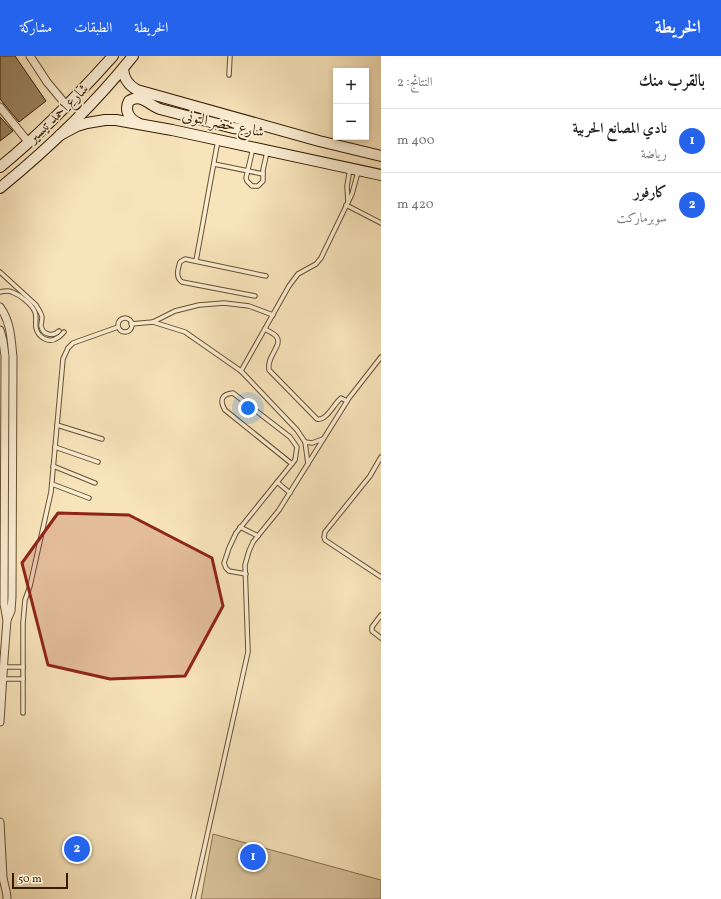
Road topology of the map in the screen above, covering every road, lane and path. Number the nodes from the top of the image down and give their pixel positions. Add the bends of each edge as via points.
1 (30, 56) edge
2 (113, 56) edge
3 (133, 56) edge
4 (230, 56) edge
5 (123, 69) junction
6 (229, 75) dead end
7 (135, 94) junction
8 (67, 106) junction
9 (0, 107) edge
10 (139, 124) junction
11 (60, 135) junction
12 (218, 140) junction
13 (29, 143) junction
14 (253, 147) junction
15 (268, 150) junction
16 (381, 156) edge
17 (214, 164) junction
18 (0, 167) edge
19 (354, 169) junction
20 (248, 170) junction
21 (263, 174) junction
22 (381, 176) edge
23 (0, 188) edge
24 (347, 203) junction
25 (381, 223) edge
26 (196, 261) junction
27 (0, 272) edge
28 (266, 276) dead end
29 (0, 292) edge
30 (255, 296) dead end
31 (0, 307) edge
32 (273, 315) junction
33 (153, 322) junction
34 (131, 324) junction
35 (118, 327) junction
36 (265, 329) junction
37 (0, 330) edge
38 (59, 331) dead end
39 (64, 332) dead end
40 (381, 357) edge
41 (241, 371) junction
42 (347, 401) junction
43 (57, 425) junction
44 (102, 439) dead end
45 (324, 439) junction
46 (305, 442) junction
47 (55, 447) junction
48 (381, 457) edge
49 (2, 458) edge
50 (98, 462) dead end
51 (292, 464) junction
52 (308, 465) junction
53 (53, 466) junction
54 (277, 482) junction
55 (95, 483) dead end
56 (52, 484) junction
57 (290, 493) junction
58 (89, 498) dead end
59 (240, 527) junction
60 (258, 536) junction
61 (246, 574) junction
62 (381, 577) edge
63 (381, 614) edge
64 (5, 622) edge
65 (381, 638) edge
66 (3, 667) junction
67 (23, 667) junction
68 (2, 679) junction
69 (23, 679) junction
70 (24, 713) dead end
71 (0, 722) edge
72 (0, 822) edge
73 (2, 881) edge
74 (7, 899) edge
75 (193, 899) edge

1 - 8 street
2 - 8 main road, شارع احمد تيسير
3 - 5 main road, شارع احمد تيسير
4 - 6 lane
5 - 7 main road
5 - 11 main road, شارع احمد تيسير via 100,96
7 - 10 main road via 127,103 127,112
7 - 16 main road, شارع خضر التونى
8 - 13 main road, شارع احمد تيسير
9 - 13 street
10 - 11 main road, شارع خضر التونى via 116,120 96,121 77,126
10 - 12 main road, شارع خضر التونى
11 - 23 main road, شارع احمد تيسير
12 - 14 main road, شارع خضر التونى
12 - 17 lane
13 - 18 main road, شارع احمد تيسير
14 - 15 main road, شارع خضر التونى
14 - 20 lane
15 - 19 main road, شارع خضر التونى
15 - 21 lane
17 - 20 lane
17 - 26 lane
19 - 22 main road, شارع خضر التونى
19 - 24 lane via 352,194
19 - 24 lane via 347,186
20 - 21 lane
20 - 21 lane via 246,178 252,186 261,184
24 - 25 lane
24 - 32 lane via 321,258 316,264 298,274
26 - 28 lane
26 - 30 lane via 185,259 180,262 177,275 180,281
27 - 38 lane via 36,305 42,317 43,330 50,335
29 - 39 lane via 12,292 32,306 36,329 44,339 57,339
31 - 64 street via 9,326 13,357 12,597 11,611
32 - 33 lane via 249,306 224,303 199,305 175,311
32 - 36 lane
33 - 34 lane
33 - 41 lane via 185,332
34 - 35 lane via 126,332
34 - 35 lane via 124,318
35 - 43 lane via 73,343 64,354
36 - 41 lane
36 - 42 lane via 278,340 268,361 268,370 316,419 324,418 338,400 342,398
37 - 49 street via 5,356
40 - 42 lane
41 - 46 lane via 297,430
42 - 45 lane
43 - 44 lane
43 - 47 lane
45 - 46 lane via 312,443
45 - 52 lane
46 - 52 lane
47 - 50 lane
47 - 53 lane
48 - 62 lane via 370,476 324,535 325,540
49 - 64 street
51 - 51 lane via 297,447 290,437 233,393 227,393 221,404 225,410
51 - 54 lane
52 - 57 lane
53 - 55 lane
53 - 56 lane
54 - 57 lane
54 - 59 lane
56 - 58 lane
56 - 67 lane via 25,600
57 - 60 lane
59 - 60 lane
59 - 61 lane via 224,563 229,571
60 - 61 lane via 249,551 245,565
61 - 75 lane via 248,652
63 - 65 lane via 372,627 372,631
64 - 66 street
66 - 67 lane
66 - 68 street
67 - 69 lane
68 - 69 lane
68 - 71 street
69 - 70 lane
72 - 73 street
73 - 74 street via 7,891

